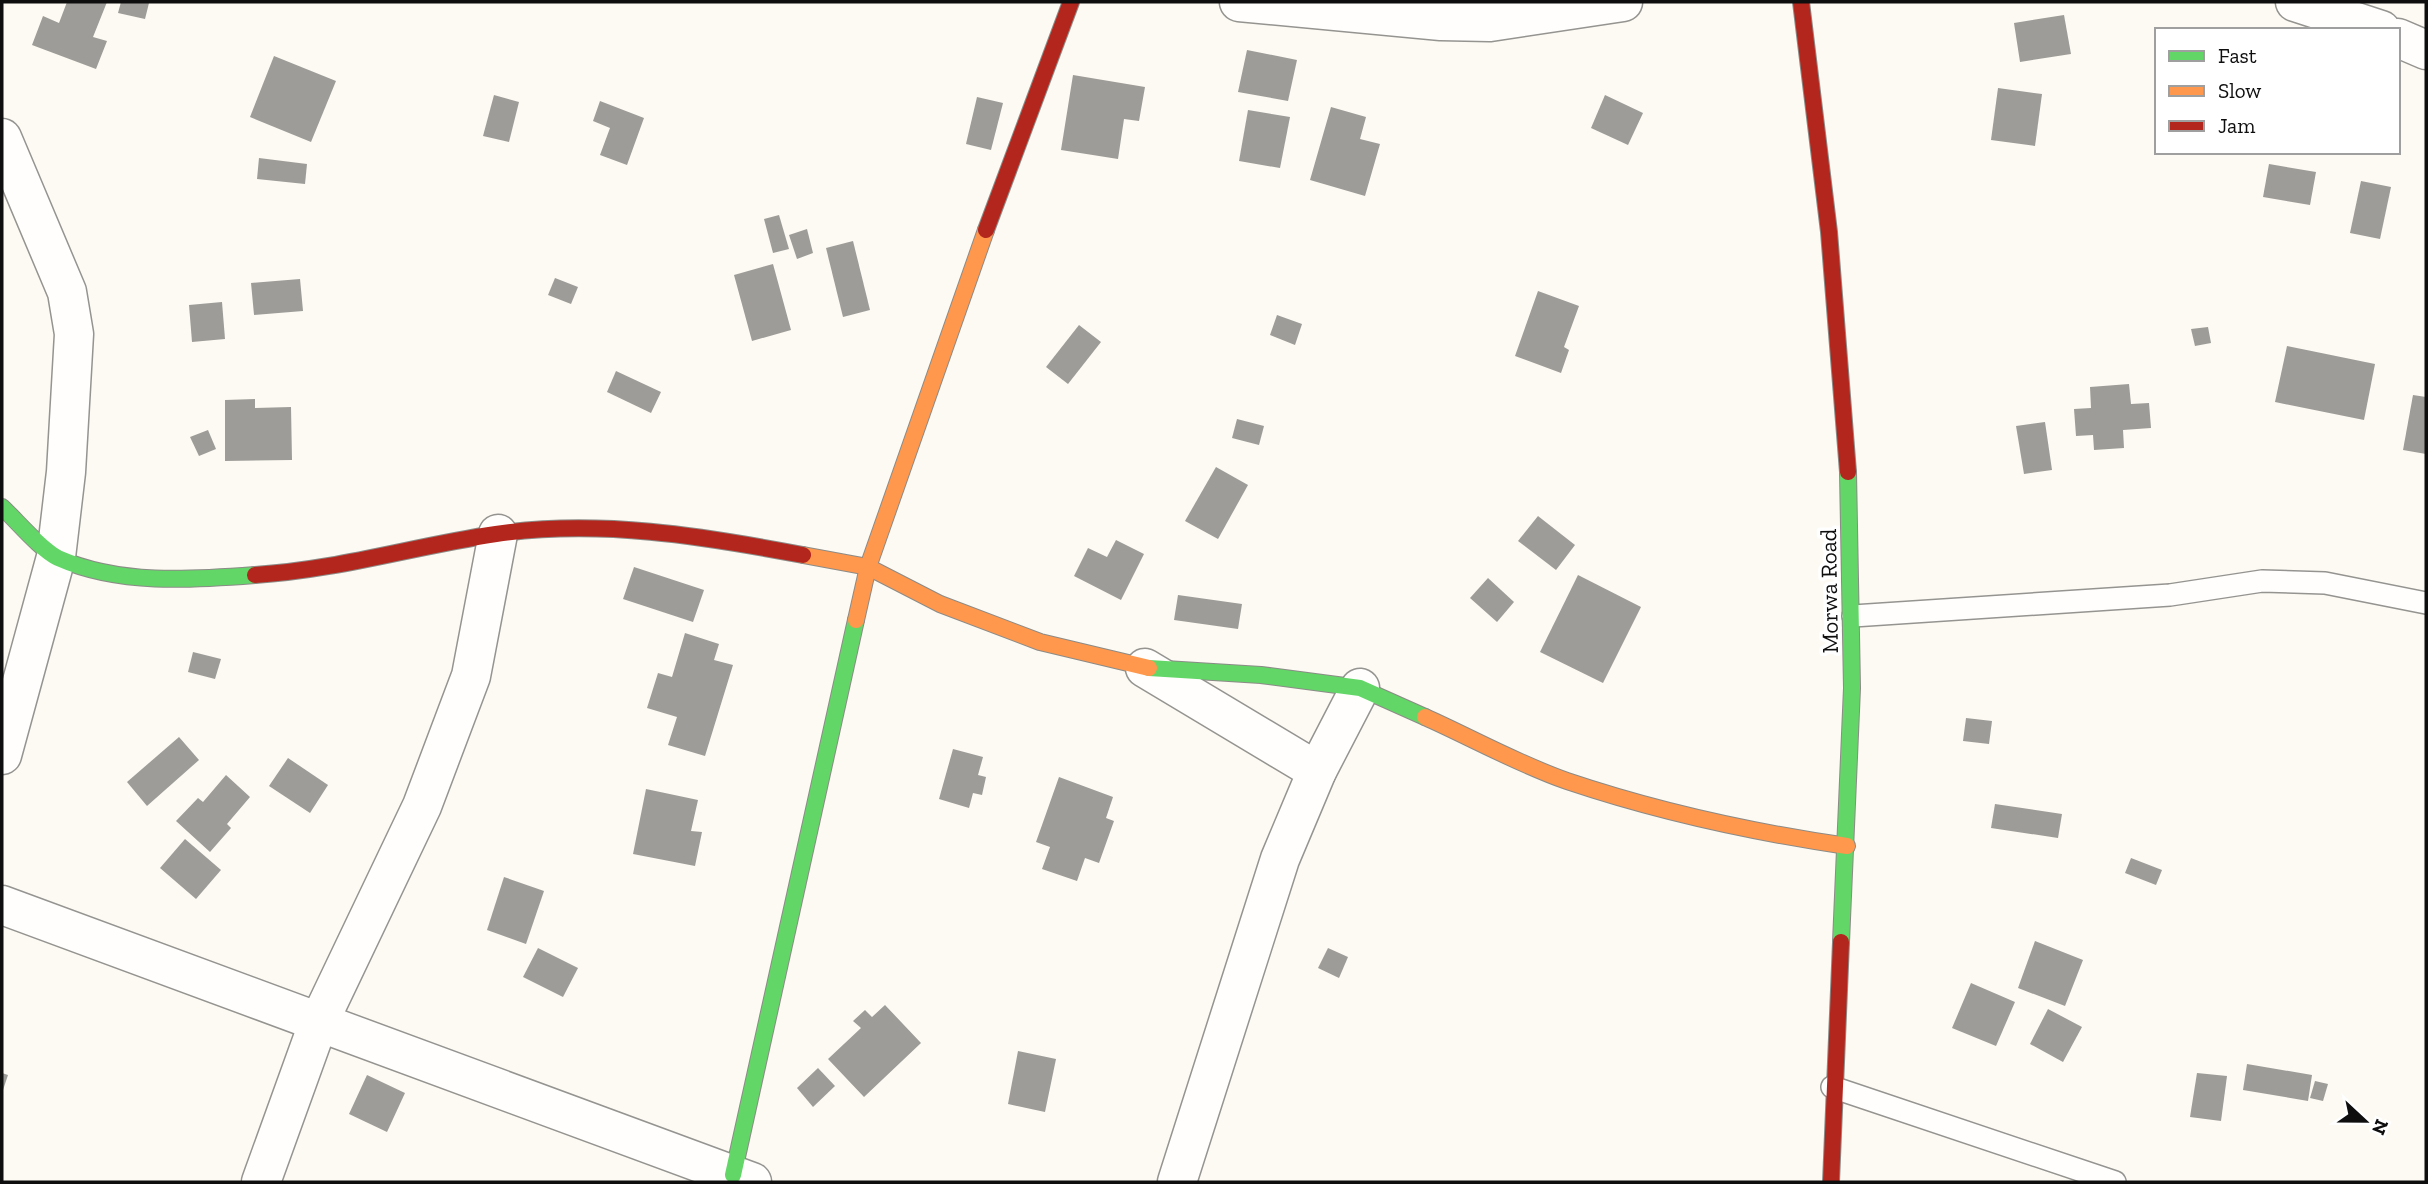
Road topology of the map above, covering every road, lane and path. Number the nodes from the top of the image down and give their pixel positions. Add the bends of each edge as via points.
1 (1070, 2) edge
2 (1240, 2) edge
3 (1623, 2) edge
4 (1801, 2) edge
5 (2295, 2) edge
6 (2375, 28) edge
7 (2400, 39) edge
8 (2426, 50) edge
9 (2, 138) edge
10 (2, 507) edge
11 (498, 534) junction
12 (56, 557) junction
13 (868, 567) junction
14 (2426, 603) edge
15 (1853, 616) junction
16 (1144, 668) junction
17 (1360, 688) junction
18 (2, 755) edge
19 (1317, 771) junction
20 (1847, 846) junction
21 (2, 905) edge
22 (318, 1024) junction
23 (1832, 1087) junction
24 (742, 1179) edge
25 (261, 1182) edge
26 (1177, 1182) edge
27 (1831, 1182) edge
28 (2115, 1182) edge

1 - 13 street via 949,330
2 - 3 street via 1490,22
4 - 15 street, Morwa Road via 1842,348
5 - 6 street
7 - 8 street
9 - 12 street via 67,292 74,334
10 - 12 street
11 - 12 street via 303,572 186,580 118,575
11 - 13 street via 602,528 740,543
11 - 22 street via 471,676 422,806
12 - 18 street
13 - 16 street via 940,604 1040,642
13 - 24 street
14 - 15 lane via 2325,583 2262,581 2156,596
15 - 20 street, Morwa Road
16 - 17 street via 1261,675
16 - 19 street
17 - 19 street
17 - 20 street via 1564,780 1750,832
19 - 26 street via 1280,859
20 - 23 street, Morwa Road
21 - 22 street
22 - 24 street
22 - 25 street
23 - 27 street, Morwa Road
23 - 28 lane

